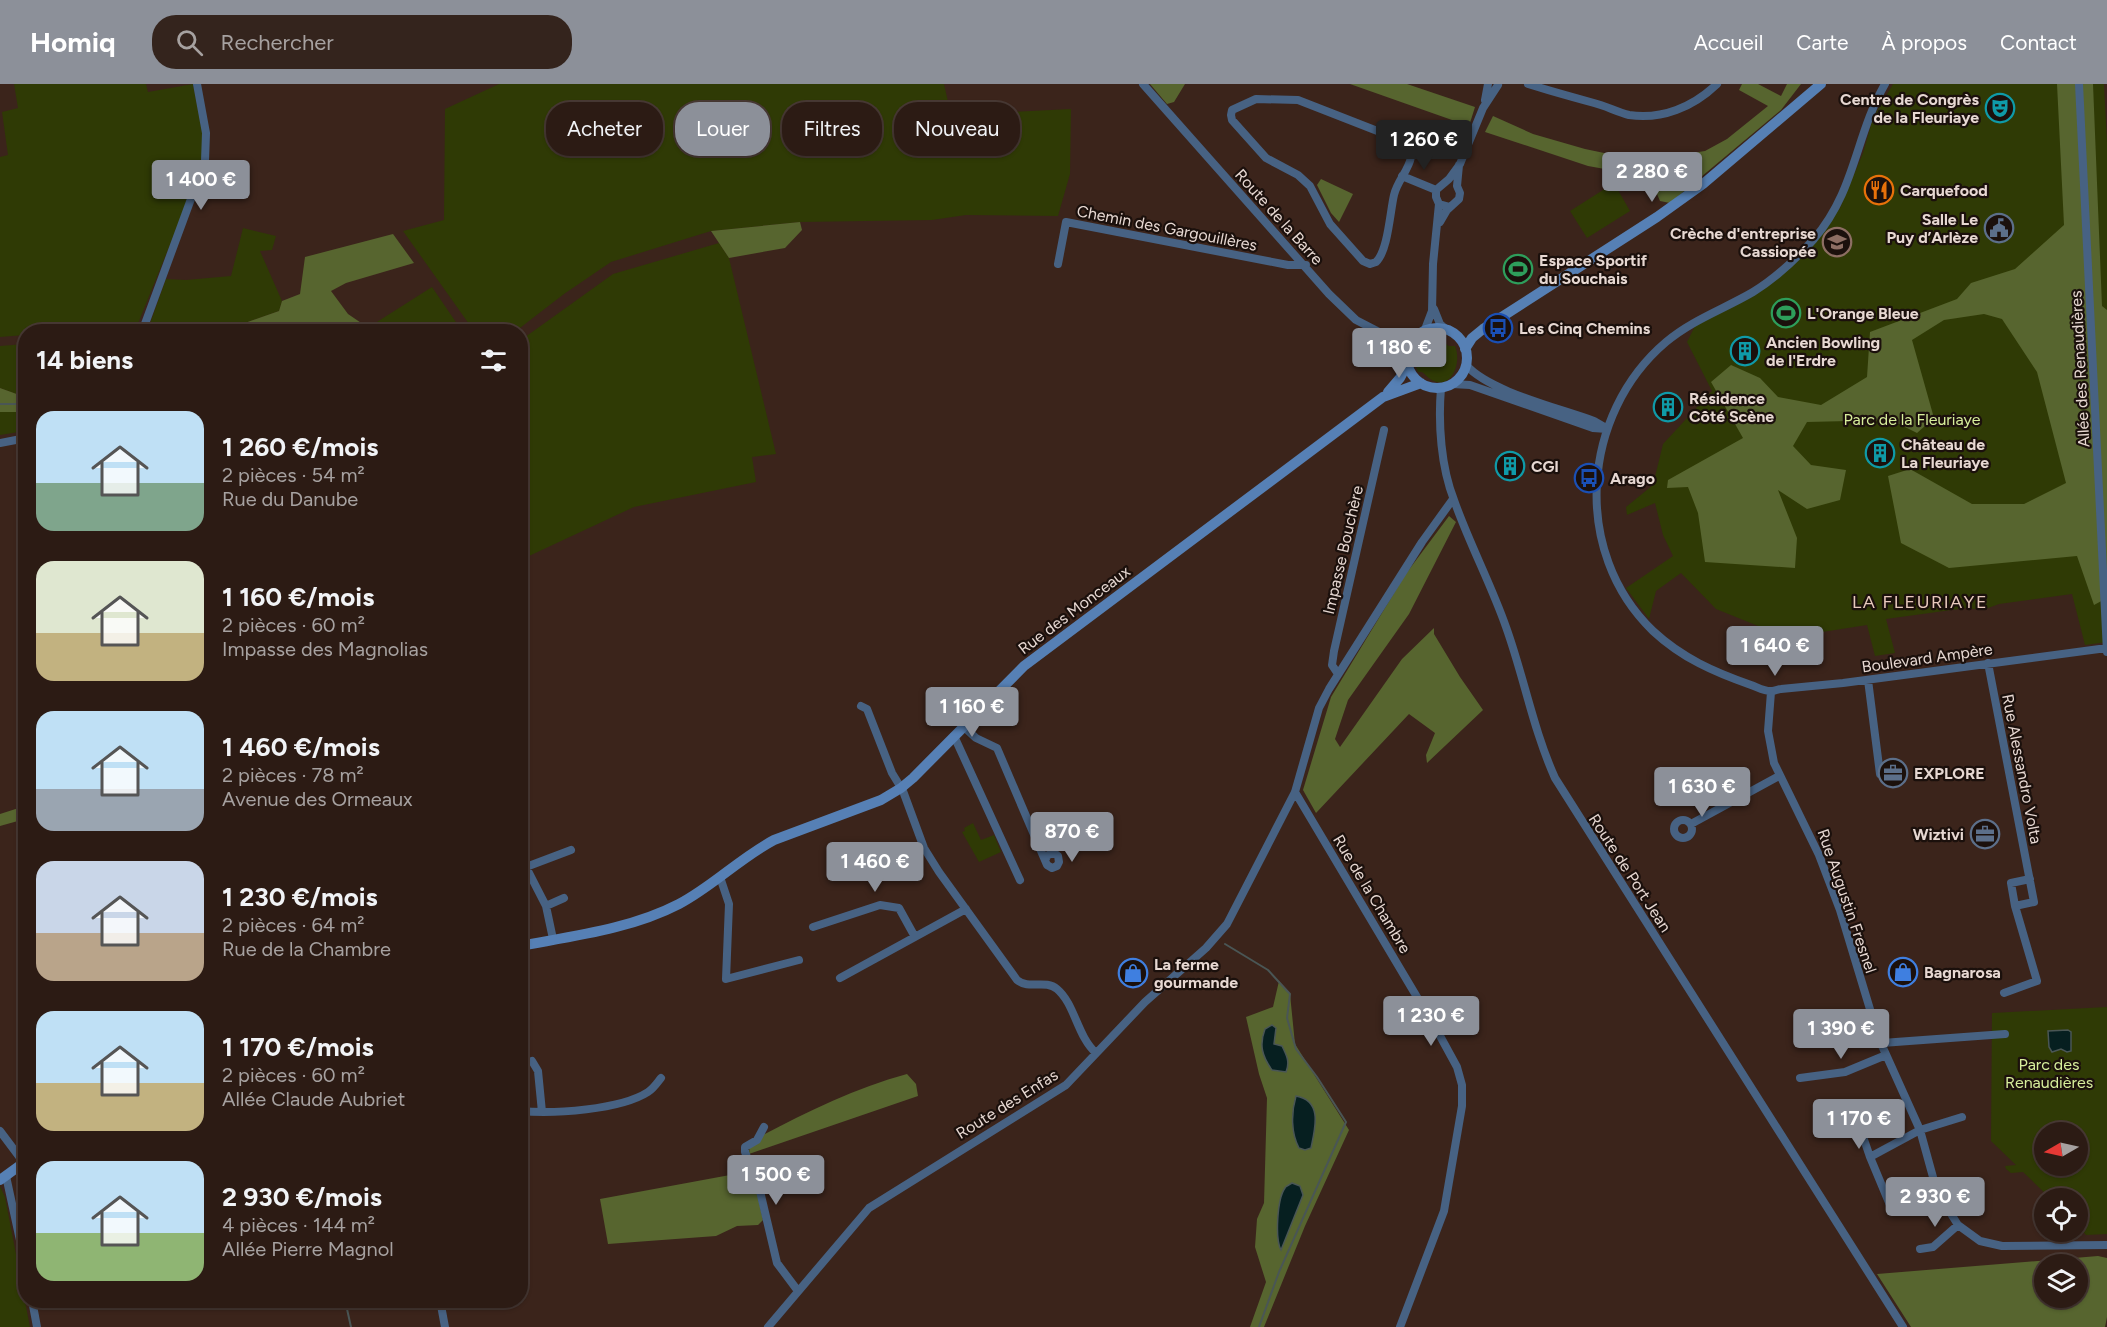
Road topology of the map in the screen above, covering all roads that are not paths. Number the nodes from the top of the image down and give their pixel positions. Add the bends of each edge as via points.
1 (196, 84) edge
2 (1143, 84) edge
3 (1494, 84) edge
4 (1528, 84) edge
5 (1717, 84) edge
6 (1821, 84) edge
7 (1885, 84) edge
8 (2079, 84) edge
9 (1460, 164) junction
10 (1402, 176) junction
11 (1446, 182) junction
12 (1457, 186) junction
13 (1436, 190) junction
14 (1439, 204) junction
15 (1450, 207) junction
16 (1438, 226) junction
17 (1058, 264) dead end
18 (1306, 265) junction
19 (1433, 302) junction
20 (145, 324) edge
21 (1483, 329) junction
22 (1424, 332) junction
23 (1451, 333) junction
24 (1410, 348) junction
25 (1465, 349) junction
26 (1408, 363) junction
27 (1466, 364) junction
28 (1421, 383) junction
29 (1452, 384) junction
30 (1441, 388) junction
31 (1383, 396) junction
32 (1607, 429) junction
33 (1384, 430) dead end
34 (18, 439) edge
35 (0, 442) edge
36 (1453, 499) junction
37 (2107, 649) edge
38 (1988, 663) junction
39 (1338, 674) junction
40 (1868, 680) junction
41 (1771, 692) junction
42 (861, 706) dead end
43 (963, 726) junction
44 (954, 736) junction
45 (1880, 774) dead end
46 (1779, 776) junction
47 (901, 788) junction
48 (1295, 792) junction
49 (1691, 824) dead end
50 (572, 850) dead end
51 (1045, 860) dead end
52 (528, 866) edge
53 (528, 876) edge
54 (720, 877) junction
55 (2030, 879) junction
56 (1020, 880) dead end
57 (564, 898) dead end
58 (546, 906) junction
59 (2015, 906) junction
60 (966, 909) junction
61 (813, 927) dead end
62 (915, 937) junction
63 (553, 939) junction
64 (528, 944) edge
65 (799, 960) dead end
66 (840, 978) dead end
67 (2004, 993) dead end
68 (2005, 1034) dead end
69 (1881, 1043) junction
70 (1096, 1053) junction
71 (1886, 1055) junction
72 (532, 1061) dead end
73 (661, 1078) dead end
74 (1800, 1078) dead end
75 (528, 1111) edge
76 (542, 1112) junction
77 (1962, 1117) dead end
78 (1859, 1125) dead end
79 (764, 1127) dead end
80 (1920, 1130) junction
81 (0, 1131) edge
82 (18, 1153) edge
83 (1870, 1157) junction
84 (18, 1167) edge
85 (3, 1178) edge
86 (1890, 1205) dead end
87 (1958, 1225) junction
88 (18, 1237) edge
89 (2107, 1245) edge
90 (1920, 1250) dead end
91 (798, 1291) junction
92 (33, 1308) edge
93 (441, 1308) edge
94 (37, 1327) edge
95 (445, 1327) edge
96 (768, 1327) edge
97 (1400, 1327) edge
98 (1903, 1327) edge

1 - 20 street via 206,133 205,161
2 - 18 street, Route de la Barre
3 - 9 street
4 - 5 street via 1637,116 1680,109
6 - 21 main road via 1703,184
7 - 32 street, Boulevard Ampère via 1842,196 1819,233 1778,274 1676,334 1656,351 1625,389
8 - 37 street, Allée des Renaudières
9 - 11 street
9 - 12 street
10 - 10 street via 1412,154 1409,146 1324,109 1298,100 1256,99 1232,110 1233,120 1266,158 1310,186 1330,224 1370,264 1381,258 1395,189
10 - 13 street
11 - 12 street
11 - 13 street
12 - 15 street via 1459,200
13 - 14 street
14 - 15 street
14 - 16 street
15 - 16 street
16 - 19 street
17 - 18 street, Chemin des Gargouillères via 1066,222 1288,266
18 - 24 street, Route de la Barre via 1356,320
19 - 22 street
19 - 23 street via 1436,318
21 - 23 main road via 1470,335
21 - 25 main road
22 - 23 main road via 1436,329
22 - 24 main road
23 - 25 main road
24 - 26 main road
25 - 27 main road
26 - 28 main road
26 - 31 main road, Rue des Monceaux
27 - 29 main road
27 - 32 street via 1492,384
28 - 30 main road
28 - 31 main road, Rue des Monceaux
29 - 30 main road
29 - 32 street via 1470,385 1593,428
30 - 36 street, Route de Port Jean via 1445,468
31 - 43 main road, Rue des Monceaux via 1024,666
32 - 41 street, Boulevard Ampère via 1596,475 1597,513 1604,549 1624,594 1673,649 1717,674
33 - 39 street, Impasse Bouchère via 1334,651 1332,665
34 - 35 street
36 - 39 street
36 - 98 street, Route de Port Jean via 1506,626 1542,748 1555,778
37 - 38 street, Boulevard Ampère
38 - 40 street, Boulevard Ampère
38 - 55 street, Rue Alessandro Volta
39 - 48 street via 1319,708
40 - 41 street, Boulevard Ampère
40 - 45 street
41 - 46 street, Rue Augustin Fresnel via 1768,731
42 - 47 street via 867,709
43 - 44 main road, Rue des Monceaux
43 - 51 street via 976,738 997,748
44 - 47 main road, Rue des Monceaux
44 - 56 street
46 - 49 street
46 - 69 street, Rue Augustin Fresnel via 1811,834 1828,878
47 - 54 main road, Rue des Monceaux via 881,800 774,840
47 - 60 street via 924,848
48 - 70 street, Route des Enfas via 1227,924
48 - 97 street, Rue de la Chambre via 1439,1034 1462,1085 1444,1211
50 - 52 street
53 - 58 street
54 - 63 main road, Rue des Monceaux via 653,916
54 - 65 street via 729,904 726,979
55 - 59 street, Rue Alessandro Volta via 2034,902
55 - 59 street via 2011,883
57 - 58 street
58 - 63 street
59 - 67 street via 2037,981
60 - 62 street
60 - 70 street via 1021,983 1050,985 1060,991 1084,1039
61 - 62 street via 880,905 899,909
62 - 66 street
63 - 64 main road, Rue des Monceaux
68 - 69 street
69 - 71 street, Rue Augustin Fresnel
70 - 91 street, Route des Enfas via 1066,1085 876,1202
71 - 74 street via 1845,1072
71 - 80 street, Rue Augustin Fresnel
72 - 76 street via 538,1071
73 - 76 street via 646,1094 613,1104
75 - 76 street
77 - 80 street
78 - 83 street
79 - 91 street via 757,1140 745,1147 745,1152 759,1187 777,1263
80 - 83 street
80 - 87 street, Rue Augustin Fresnel via 1936,1188
81 - 82 street
83 - 86 street
84 - 85 main road
85 - 88 street
87 - 89 street, Rue Augustin Fresnel via 1980,1241 2002,1246
87 - 90 street via 1933,1247
91 - 96 street, Route des Enfas
92 - 94 street
93 - 95 street

